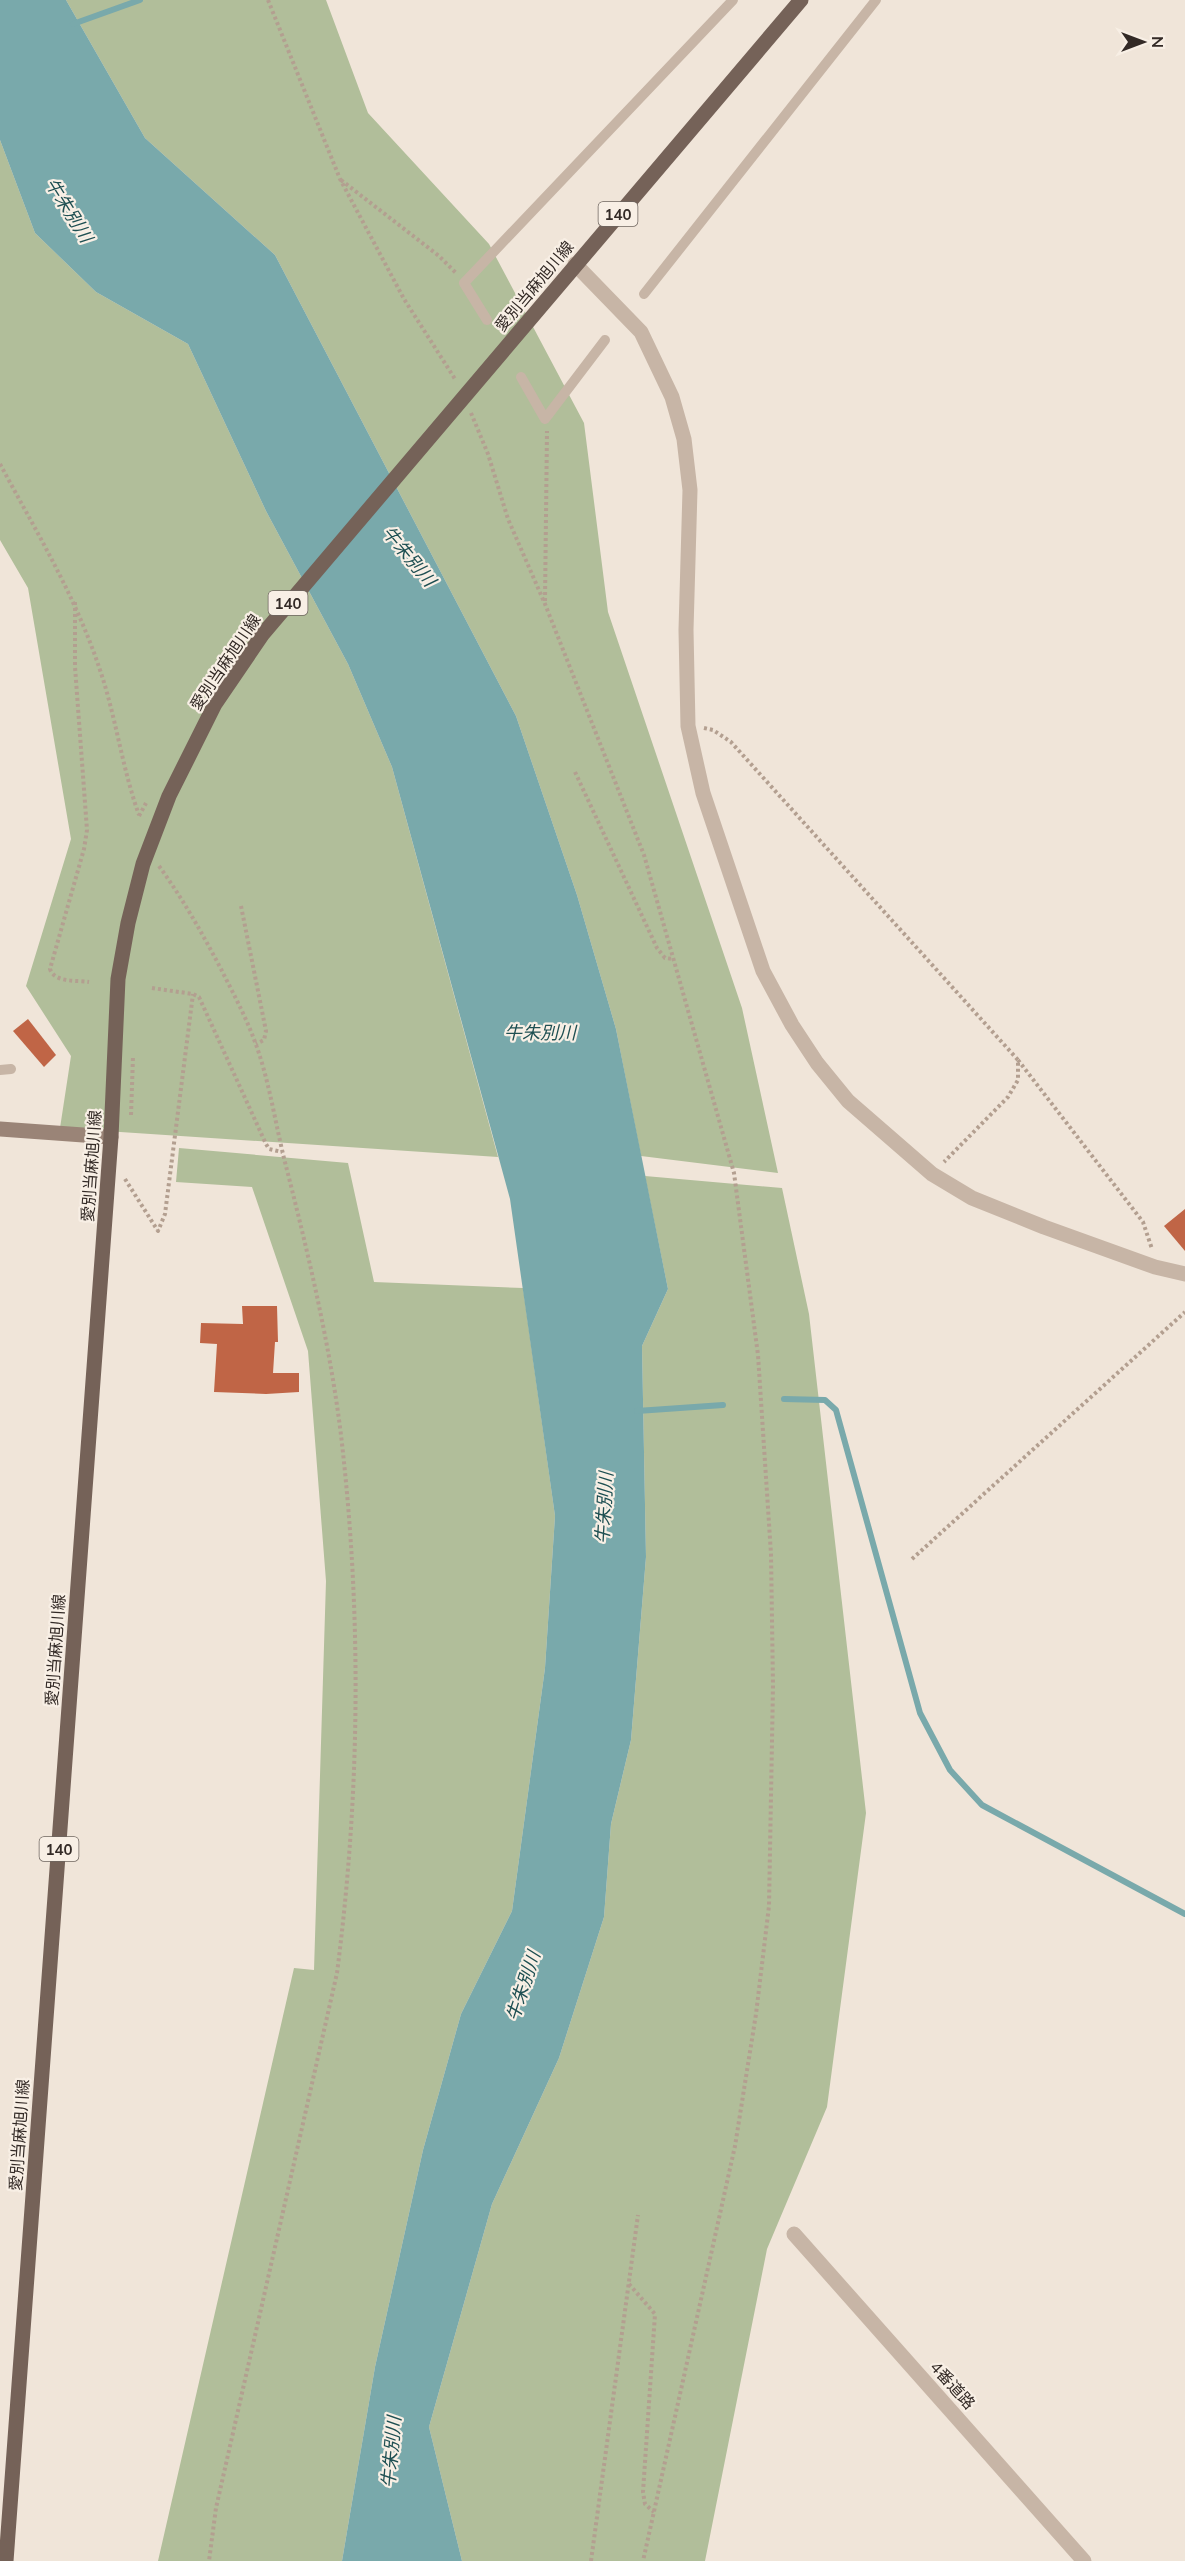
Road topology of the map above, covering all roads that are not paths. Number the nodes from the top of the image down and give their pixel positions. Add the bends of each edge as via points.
1 (733, 0) edge
2 (801, 0) edge
3 (876, 0) edge
4 (575, 264) junction
5 (644, 294) dead end
6 (487, 320) dead end
7 (605, 340) dead end
8 (521, 377) dead end
9 (0, 1129) edge
10 (111, 1137) junction
11 (1185, 1274) edge
12 (794, 2234) dead end
13 (6, 2561) edge
14 (1084, 2561) edge

1 - 6 lane via 464,283
2 - 4 main road, 愛別当麻旭川線 / 140
3 - 5 lane
4 - 10 main road, 愛別当麻旭川線 / 140 via 262,635 215,704 169,796 143,864 128,923 118,979
4 - 11 street via 641,332 672,397 684,438 690,490 688,726 703,793 763,971 817,1063 848,1101 932,1174 972,1198 1155,1267
7 - 8 lane via 545,419
9 - 10 street
10 - 13 main road, 愛別当麻旭川線 / 140
12 - 14 street, 4番道路

